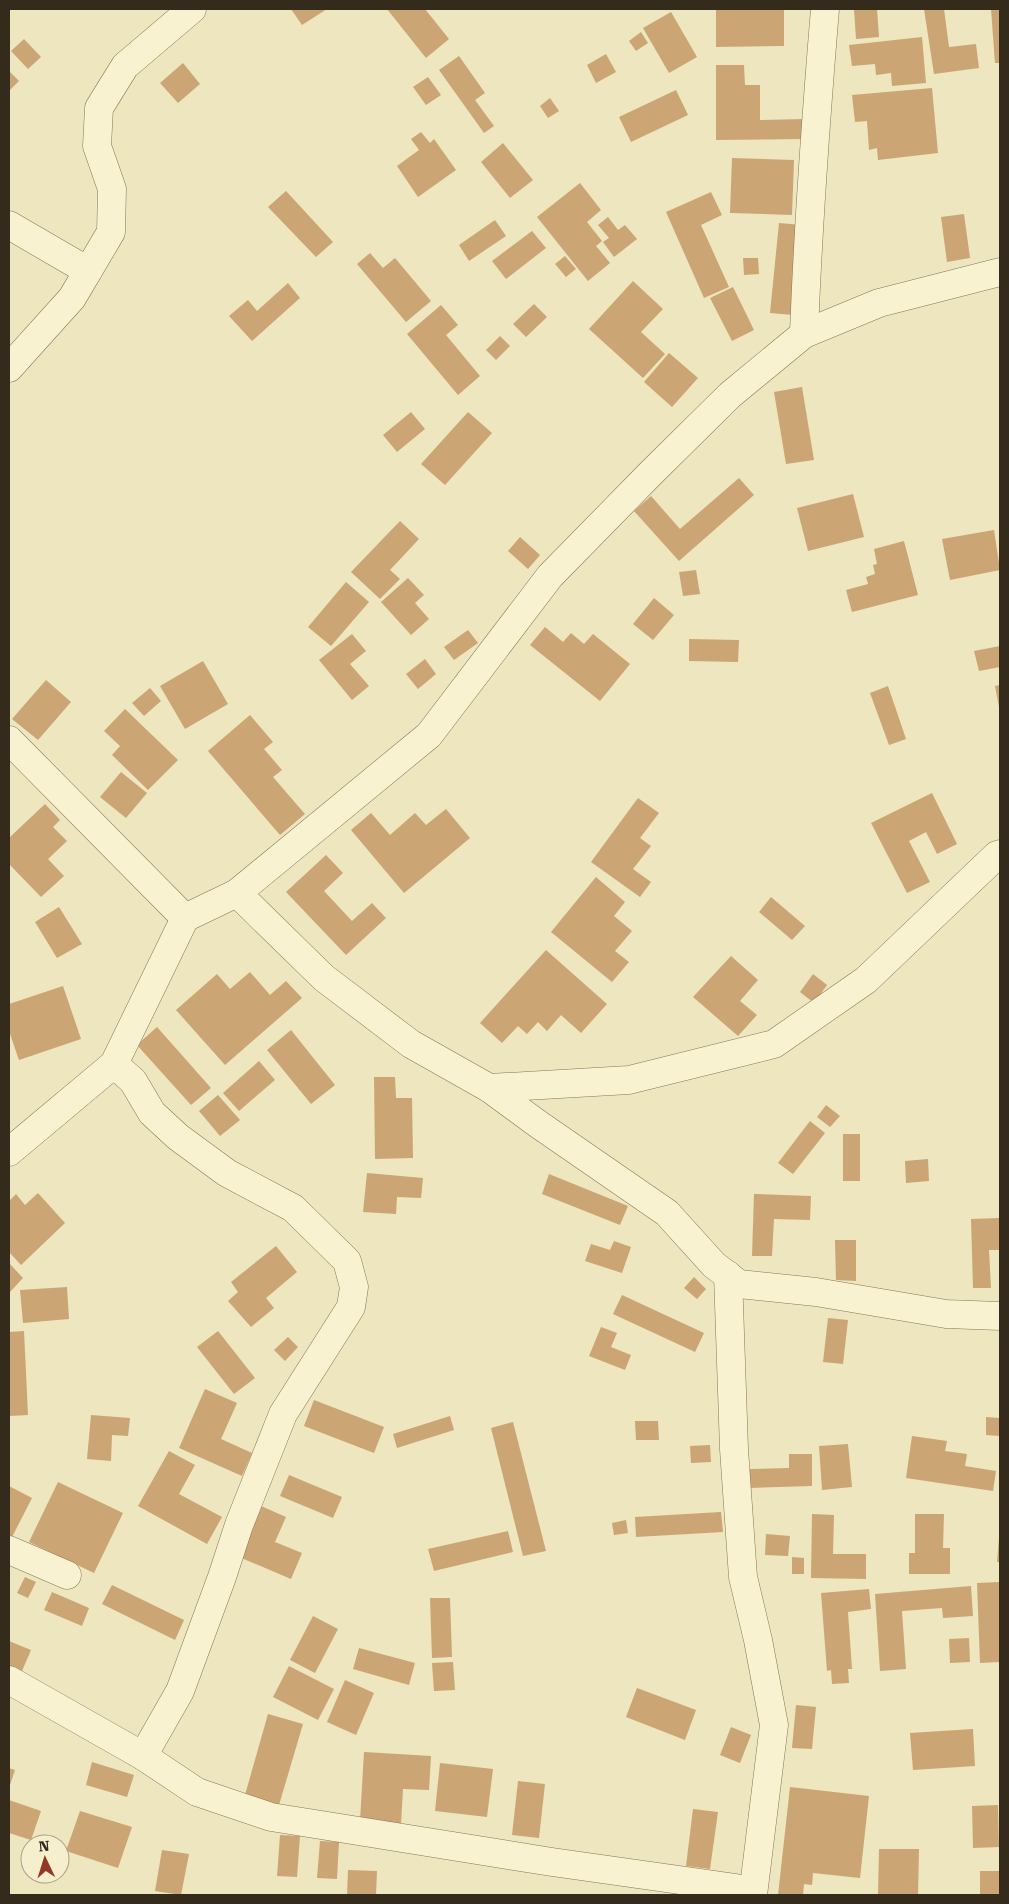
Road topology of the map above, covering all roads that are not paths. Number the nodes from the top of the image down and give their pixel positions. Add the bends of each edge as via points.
1 (192, 9) edge
2 (825, 9) edge
3 (9, 225) edge
4 (88, 271) junction
5 (1000, 272) edge
6 (804, 334) junction
7 (9, 368) edge
8 (9, 740) edge
9 (1000, 854) edge
10 (237, 893) junction
11 (186, 918) junction
12 (114, 1064) junction
13 (489, 1088) junction
14 (9, 1152) edge
15 (728, 1275) junction
16 (1000, 1316) edge
17 (9, 1550) edge
18 (67, 1575) dead end
19 (9, 1680) edge
20 (143, 1756) junction
21 (747, 1895) edge
22 (753, 1895) edge

1 - 4 street via 126,66 99,108 97,146 112,189 111,232
2 - 6 street
3 - 4 street
4 - 7 street via 72,298
5 - 6 street via 879,303
6 - 10 street via 730,395 550,576 428,735
8 - 11 street
9 - 13 street via 866,980 774,1044 629,1080
10 - 11 street
10 - 13 street via 324,978 411,1044
11 - 12 street
12 - 14 street
12 - 20 street via 133,1082 152,1113 178,1137 227,1173 293,1208 347,1262 354,1287 351,1306 283,1414 239,1525 180,1691
13 - 15 street via 667,1213 714,1265
15 - 16 street via 739,1284 816,1292 946,1314
15 - 22 street via 734,1449 743,1578 774,1724
17 - 18 street
19 - 20 street
20 - 21 street via 197,1792 271,1817 736,1888

